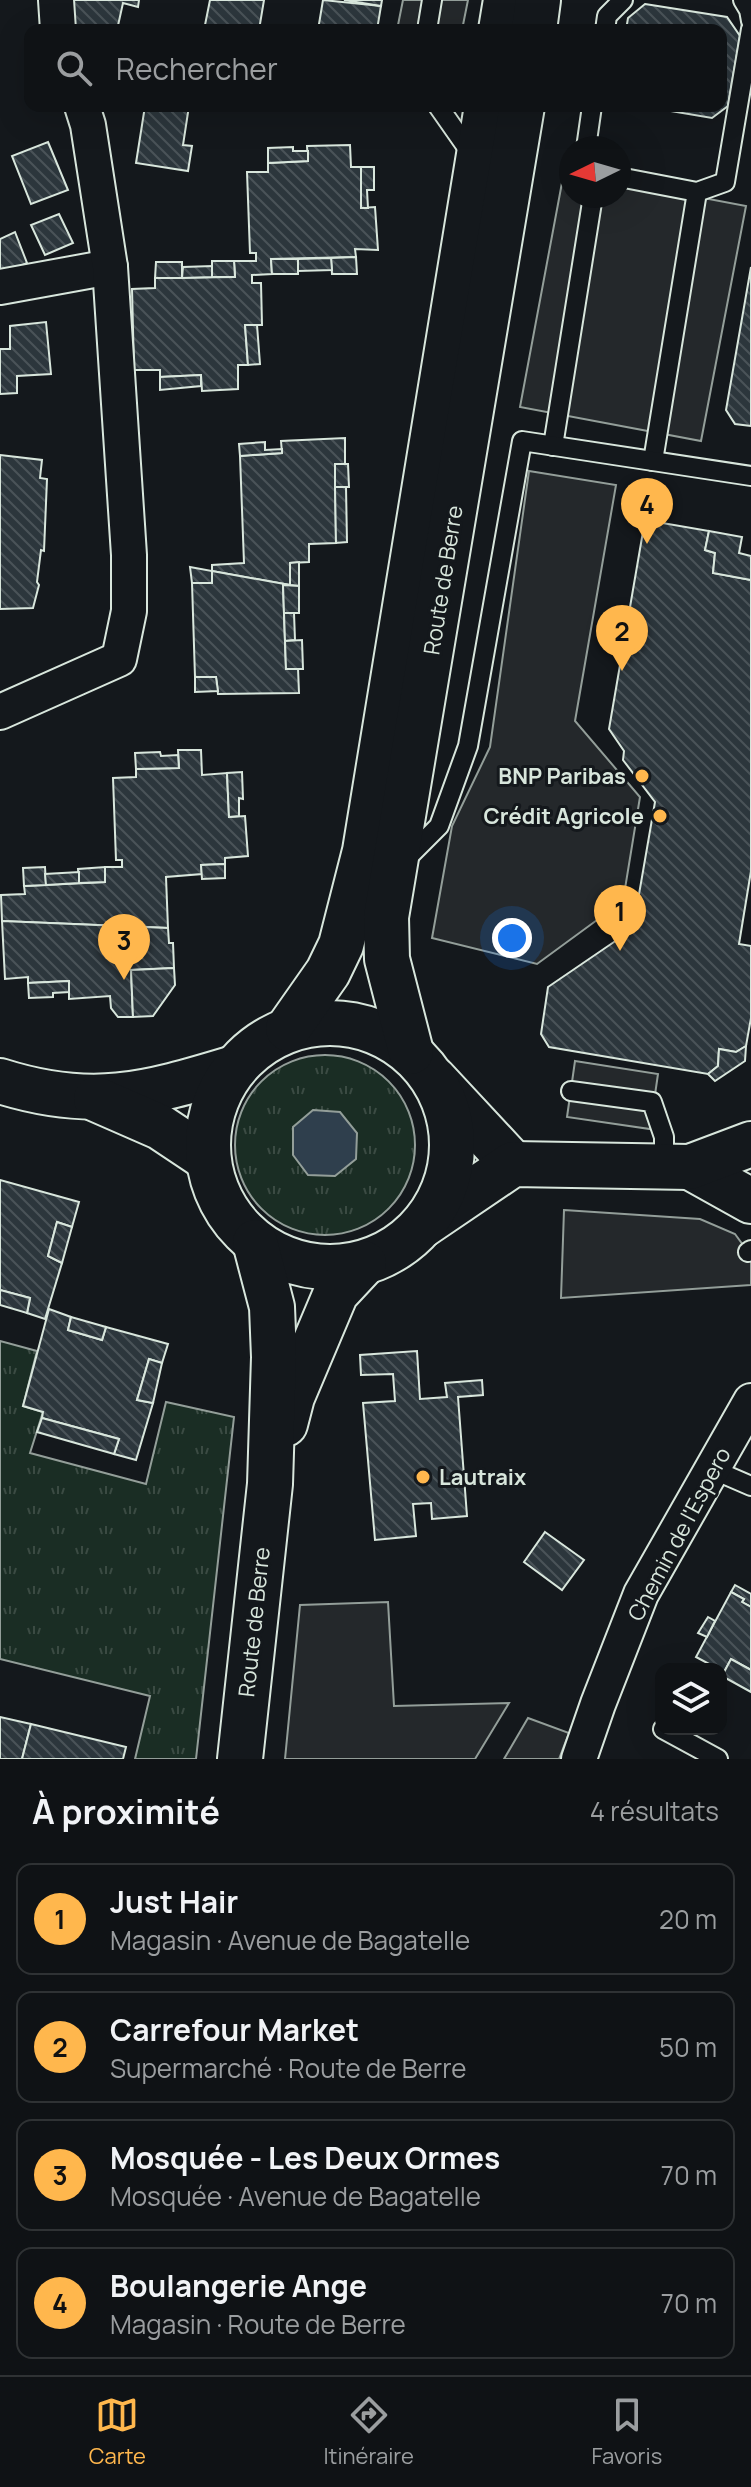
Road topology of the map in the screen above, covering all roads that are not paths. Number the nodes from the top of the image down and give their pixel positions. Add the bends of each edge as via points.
1 (56, 0) edge
2 (432, 0) edge
3 (506, 0) edge
4 (538, 0) edge
5 (623, 0) edge
6 (743, 0) edge
7 (751, 21) edge
8 (58, 24) edge
9 (428, 24) edge
10 (502, 24) edge
11 (535, 24) edge
12 (606, 24) edge
13 (751, 29) edge
14 (84, 112) edge
15 (442, 112) edge
16 (486, 112) edge
17 (521, 112) edge
18 (591, 112) edge
19 (588, 136) edge
20 (477, 163) junction
21 (631, 179) edge
22 (697, 192) junction
23 (591, 208) edge
24 (110, 267) junction
25 (0, 287) edge
26 (553, 446) junction
27 (653, 461) junction
28 (751, 476) edge
29 (0, 712) edge
30 (395, 870) junction
31 (288, 1029) junction
32 (422, 1065) junction
33 (234, 1068) junction
34 (0, 1081) edge
35 (571, 1091) dead end
36 (94, 1098) junction
37 (751, 1144) edge
38 (208, 1159) junction
39 (513, 1164) junction
40 (677, 1166) junction
41 (751, 1201) edge
42 (423, 1225) junction
43 (255, 1242) junction
44 (364, 1263) junction
45 (751, 1401) edge
46 (714, 1470) junction
47 (270, 1484) junction
48 (751, 1486) edge
49 (674, 1735) edge
50 (240, 1759) edge
51 (579, 1759) edge
52 (718, 1759) edge

1 - 8 street
2 - 9 lane
3 - 10 main road
4 - 11 main road
5 - 12 lane
6 - 7 lane
13 - 22 lane via 725,182
14 - 24 street
15 - 20 lane
16 - 20 main road, Route de Berre
17 - 30 main road, Route de Berre
18 - 19 lane
20 - 31 main road, Route de Berre via 365,851 341,945
21 - 22 lane
22 - 27 lane
23 - 26 lane
24 - 25 street
24 - 29 street via 129,555 129,611 119,659
26 - 27 lane
26 - 30 lane via 522,441 468,746 439,826
27 - 28 lane
30 - 32 main road, Route de Berre via 386,917 387,959
31 - 32 main road via 330,1021 373,1030
31 - 33 main road via 258,1045
32 - 39 main road
32 - 42 main road via 449,1115 452,1153 443,1192
33 - 36 main road via 159,1091
33 - 38 main road via 212,1111
34 - 36 main road via 39,1093
35 - 40 lane via 652,1102
36 - 38 main road via 160,1127
37 - 40 main road
38 - 43 main road via 223,1205
39 - 40 main road
39 - 42 main road
40 - 41 main road
42 - 44 main road via 396,1248
43 - 44 main road via 288,1260 326,1268
43 - 47 main road, Route de Berre via 272,1314
44 - 47 main road, Route de Berre via 336,1293 292,1397
45 - 46 street, Chemin de l'Espero
46 - 48 lane
46 - 51 street, Chemin de l'Espero via 641,1594
47 - 50 main road, Route de Berre
49 - 52 lane

